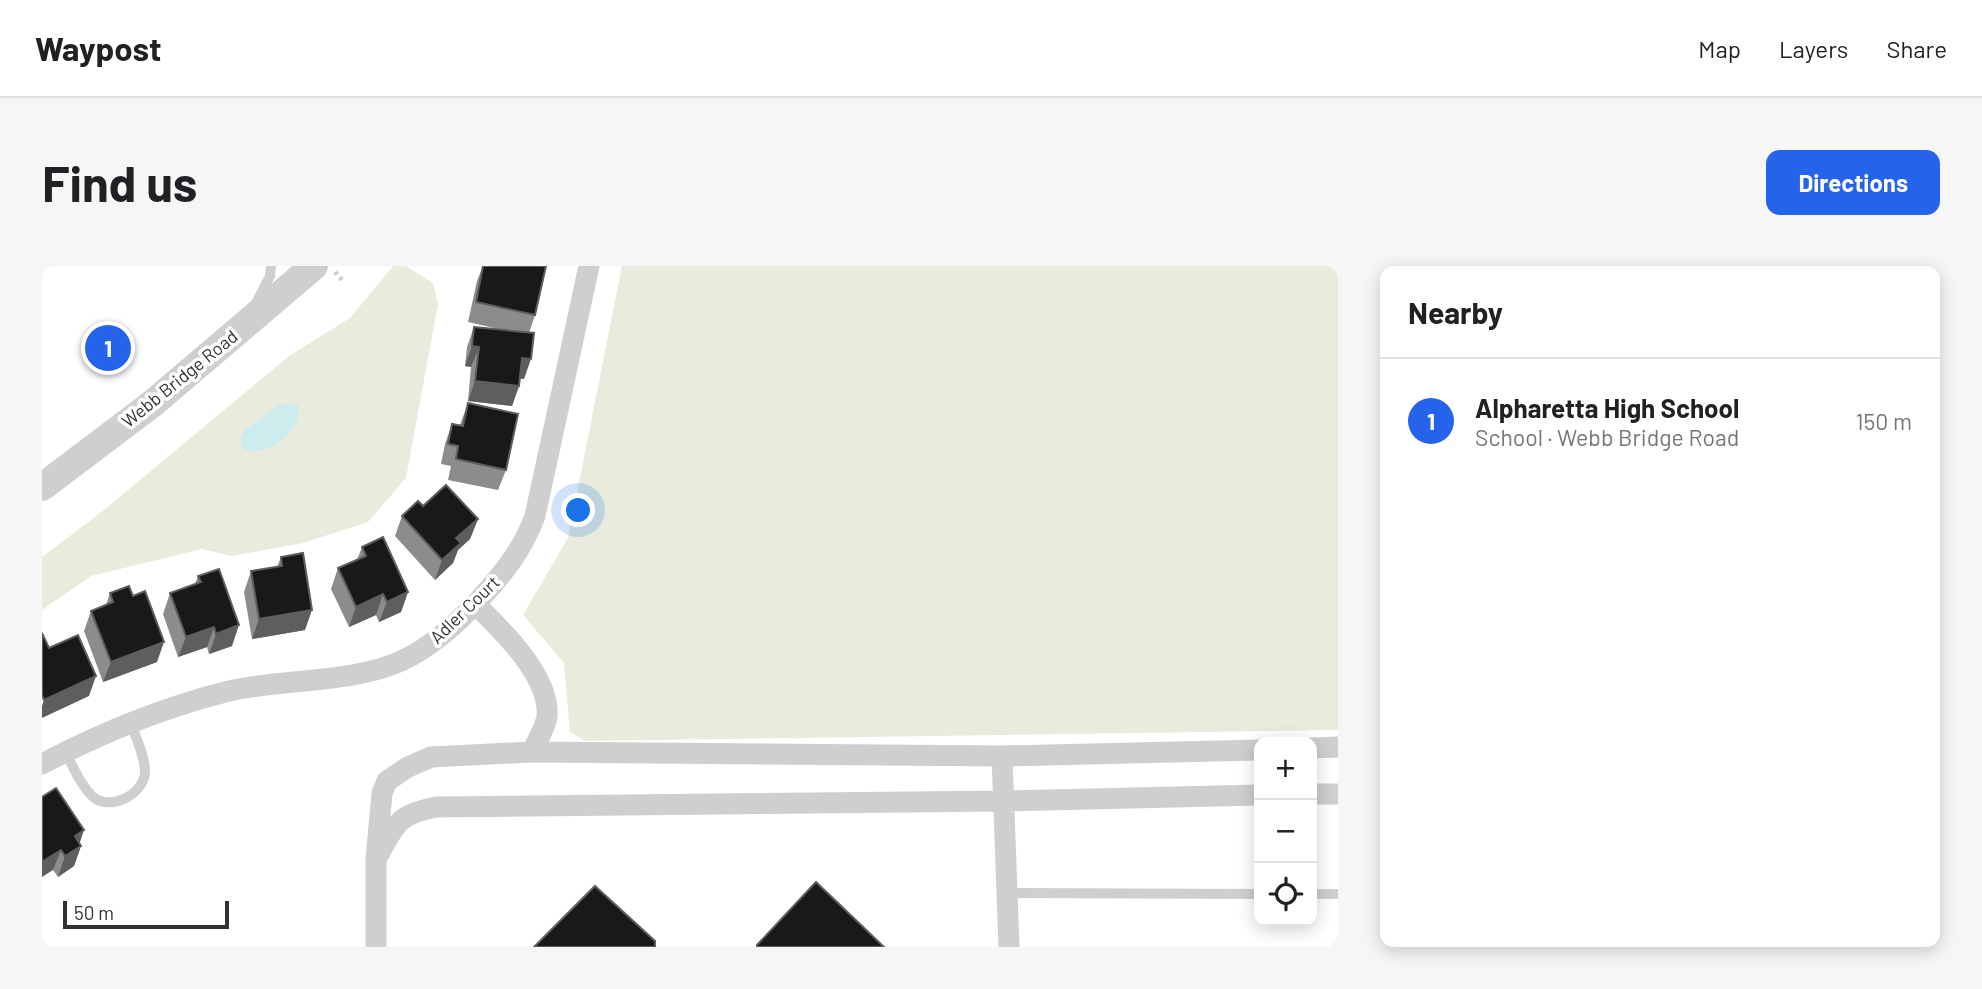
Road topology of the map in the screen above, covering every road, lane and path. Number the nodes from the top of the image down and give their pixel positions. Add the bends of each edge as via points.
1 (271, 266) edge
2 (314, 266) edge
3 (589, 266) edge
4 (246, 325) junction
5 (42, 486) edge
6 (475, 604) junction
7 (547, 717) junction
8 (131, 724) junction
9 (1338, 747) edge
10 (1317, 748) edge
11 (1254, 750) edge
12 (65, 752) junction
13 (532, 752) junction
14 (573, 753) junction
15 (1002, 756) junction
16 (42, 764) edge
17 (1317, 794) edge
18 (1338, 794) edge
19 (1254, 795) edge
20 (1004, 801) junction
21 (376, 859) junction
22 (1008, 893) junction
23 (1254, 894) edge
24 (1317, 894) edge
25 (1338, 894) edge
26 (376, 947) edge
27 (1009, 947) edge

1 - 4 lane
2 - 4 street, Webb Bridge Road
3 - 6 street, Adler Court via 535,516 515,558
4 - 5 street, Webb Bridge Road via 152,404
6 - 7 street via 528,663
6 - 8 street, Adler Court via 431,643 398,663 233,690
7 - 13 street
7 - 14 street
8 - 12 street, Adler Court
8 - 12 lane via 145,768 144,780 120,800 108,803 90,795
9 - 10 street
11 - 15 street
12 - 16 street, Adler Court
13 - 14 street
13 - 21 street via 431,757 387,781 379,807
14 - 15 street
15 - 20 street
17 - 18 street
19 - 20 street
20 - 21 street via 436,807 405,816
20 - 22 street
21 - 26 street
22 - 23 lane
22 - 27 street
24 - 25 lane

